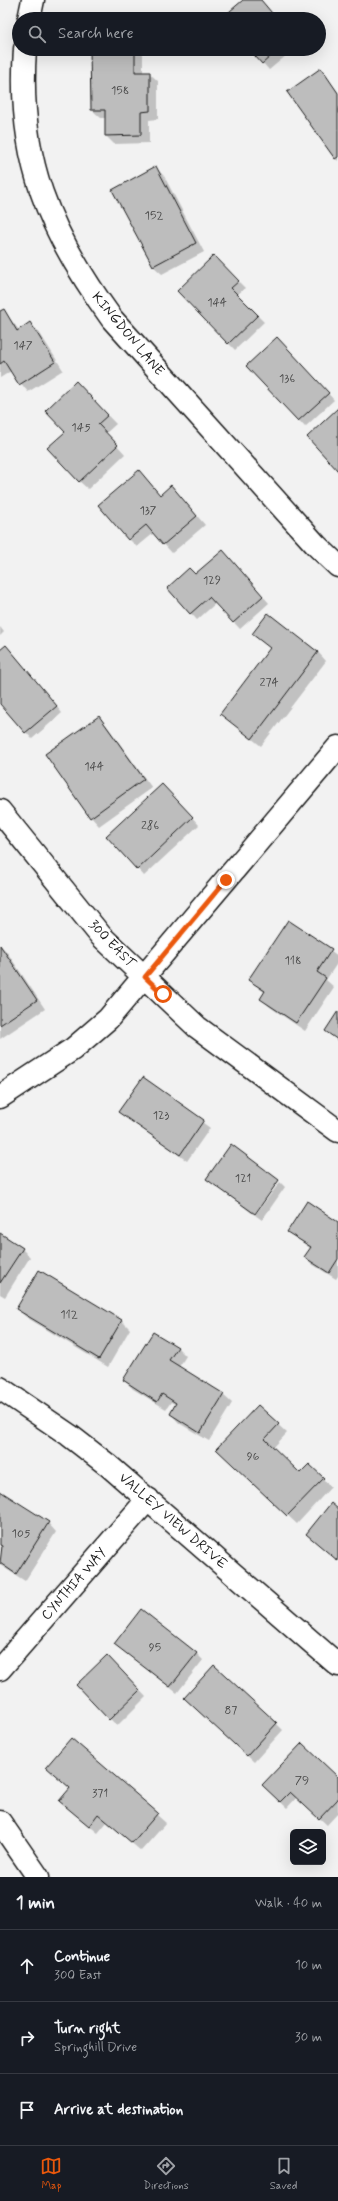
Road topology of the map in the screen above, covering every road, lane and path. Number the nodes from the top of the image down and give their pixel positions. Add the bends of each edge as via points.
1 (33, 0) edge
2 (31, 12) edge
3 (25, 56) edge
4 (338, 566) edge
5 (338, 747) edge
6 (0, 810) edge
7 (145, 977) junction
8 (0, 1097) edge
9 (338, 1131) edge
10 (0, 1388) edge
11 (148, 1499) junction
12 (338, 1665) edge
13 (0, 1669) edge
14 (0, 1822) edge
15 (38, 1877) edge

1 - 2 street
3 - 4 street, KINGDON LANE via 25,123 34,165 46,206 63,244 85,282 112,319
5 - 7 street
6 - 7 street, 300 EAST via 101,936
7 - 8 street via 108,1019 79,1044
7 - 9 street, 300 EAST via 197,1027
10 - 11 street, VALLEY VIEW DRIVE via 69,1435
11 - 12 street, VALLEY VIEW DRIVE
11 - 13 street, CYNTHIA WAY
14 - 15 street

